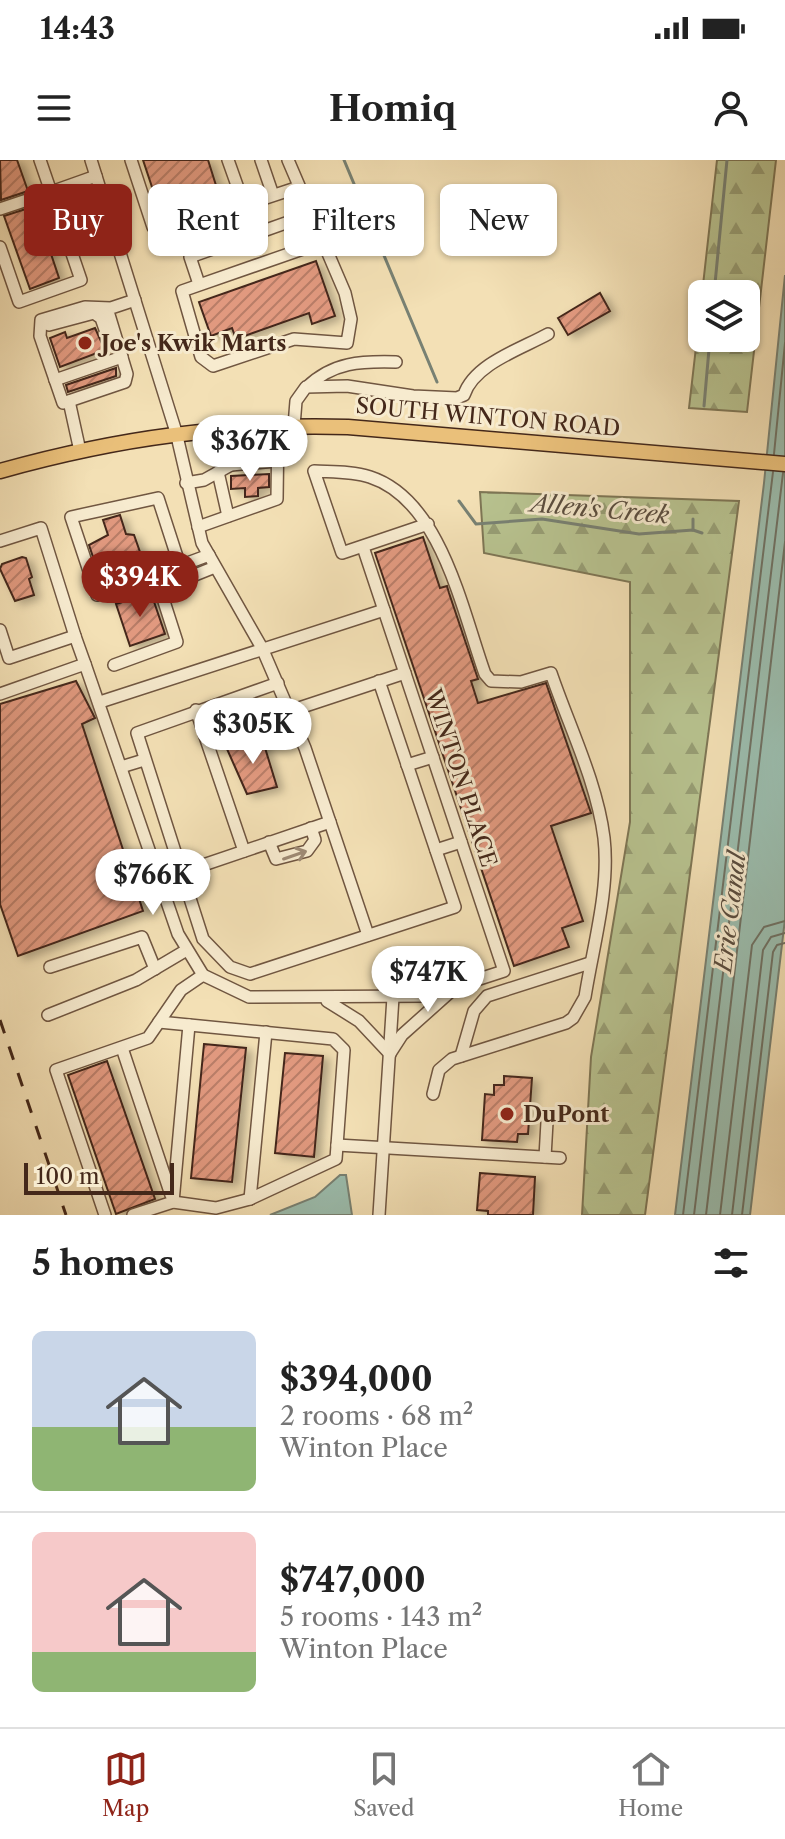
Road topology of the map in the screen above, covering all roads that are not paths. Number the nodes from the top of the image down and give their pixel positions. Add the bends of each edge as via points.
1 (40, 160) edge
2 (91, 160) edge
3 (131, 160) edge
4 (228, 160) edge
5 (261, 160) edge
6 (288, 160) edge
7 (96, 176) junction
8 (48, 184) edge
9 (74, 184) edge
10 (237, 184) edge
11 (298, 184) edge
12 (284, 192) edge
13 (273, 195) junction
14 (268, 197) edge
15 (24, 201) edge
16 (0, 209) edge
17 (148, 212) edge
18 (284, 224) edge
19 (0, 247) edge
20 (284, 255) edge
21 (73, 256) edge
22 (329, 256) edge
23 (199, 284) junction
24 (135, 300) junction
25 (107, 308) junction
26 (548, 334) dead end
27 (119, 358) junction
28 (396, 362) dead end
29 (58, 379) junction
30 (306, 387) junction
31 (69, 401) junction
32 (278, 425) junction
33 (294, 426) junction
34 (221, 428) junction
35 (176, 432) junction
36 (80, 451) junction
37 (277, 461) junction
38 (785, 464) edge
39 (231, 465) junction
40 (0, 471) edge
41 (218, 472) junction
42 (186, 483) junction
43 (228, 516) junction
44 (428, 524) junction
45 (198, 527) junction
46 (0, 541) edge
47 (363, 547) junction
48 (209, 555) junction
49 (180, 566) junction
50 (215, 567) junction
51 (384, 610) junction
52 (0, 630) edge
53 (75, 636) junction
54 (262, 648) junction
55 (5, 660) edge
56 (85, 664) junction
57 (114, 665) dead end
58 (405, 673) junction
59 (379, 681) junction
60 (278, 683) junction
61 (0, 694) edge
62 (100, 702) junction
63 (196, 710) junction
64 (290, 711) junction
65 (433, 757) junction
66 (144, 760) junction
67 (407, 765) junction
68 (121, 767) junction
69 (330, 822) junction
70 (311, 828) junction
71 (269, 842) junction
72 (461, 842) junction
73 (436, 850) junction
74 (244, 851) junction
75 (180, 872) junction
76 (159, 880) junction
77 (368, 935) junction
78 (185, 951) junction
79 (590, 963) junction
80 (50, 967) dead end
81 (155, 969) junction
82 (504, 971) junction
83 (203, 975) junction
84 (455, 987) junction
85 (510, 989) junction
86 (393, 997) junction
87 (323, 999) junction
88 (48, 1015) dead end
89 (159, 1022) junction
90 (189, 1025) junction
91 (266, 1032) junction
92 (122, 1048) junction
93 (390, 1054) junction
94 (461, 1056) junction
95 (433, 1094) dead end
96 (547, 1122) dead end
97 (337, 1145) junction
98 (384, 1147) junction
99 (545, 1157) junction
100 (560, 1158) dead end
101 (250, 1199) junction
102 (173, 1202) junction
103 (215, 1212) edge
104 (105, 1215) edge
105 (133, 1215) edge
106 (379, 1215) edge

1 - 8 street
2 - 7 street
3 - 17 street
4 - 10 street
5 - 13 street
6 - 11 street
7 - 9 street
7 - 24 street
12 - 13 street
13 - 14 street
15 - 16 street
18 - 23 street via 190,257
19 - 21 street via 19,302 81,280
20 - 23 street
22 - 23 street via 351,319 347,343 294,339 213,366 201,357 182,291
24 - 25 street
24 - 35 street
25 - 27 street
25 - 29 street via 85,307 41,320 40,336
26 - 30 street via 481,371 457,398
27 - 29 street
27 - 29 street via 98,315 53,323 47,339
27 - 31 street via 125,382
28 - 30 street via 342,364
29 - 31 street via 63,403
30 - 33 street via 296,401
31 - 36 street
32 - 33 main road, SOUTH WINTON ROAD
32 - 34 main road, SOUTH WINTON ROAD
32 - 37 street
33 - 38 main road, SOUTH WINTON ROAD
34 - 35 main road, SOUTH WINTON ROAD
34 - 39 street
35 - 36 main road, SOUTH WINTON ROAD
35 - 42 street
36 - 40 main road, SOUTH WINTON ROAD
37 - 39 street
37 - 43 street via 277,499
39 - 41 street
41 - 42 street
41 - 43 street
42 - 45 street
43 - 45 street
44 - 47 street
44 - 47 street via 387,485 370,477 314,471 342,553
44 - 79 street via 485,674 491,681 521,682 551,673 604,840
45 - 48 street
46 - 53 street via 41,528
47 - 51 street, WINTON PLACE
48 - 49 street
48 - 50 street
49 - 49 street via 158,498 71,517 97,595
50 - 54 street
50 - 57 street via 160,589 177,642
51 - 54 street
51 - 58 street, WINTON PLACE
52 - 55 street
53 - 55 street
53 - 56 street
54 - 60 street
54 - 62 street
56 - 61 street
56 - 62 street
58 - 59 street
58 - 65 street, WINTON PLACE
59 - 64 street
59 - 67 street
60 - 63 street
60 - 64 street
62 - 68 street
63 - 66 street via 140,729
63 - 74 street
64 - 69 street
65 - 67 street
65 - 72 street, WINTON PLACE
66 - 68 street
66 - 75 street
67 - 73 street
68 - 76 street
69 - 70 street
69 - 77 street
70 - 71 street
71 -> 70 street via 276,859 307,851 315,840
71 - 74 street
72 - 73 street
72 - 82 street, WINTON PLACE
73 - 77 street via 455,907
74 - 75 street
75 - 76 street
75 - 77 street via 208,947 242,972 250,974
76 - 78 street
78 - 81 street
78 - 83 street
79 - 85 street
79 - 94 street via 585,997 573,1018
80 - 81 street via 142,937
81 - 88 street
82 - 84 street
82 - 85 street, WINTON PLACE
83 - 87 street via 249,997
83 - 89 street via 181,990
84 - 86 street via 427,996
84 - 93 street via 402,1035
85 - 94 street via 480,1001
86 - 87 street
86 - 93 street
87 - 93 street via 359,1021
89 - 90 street
89 - 92 street via 148,1038
90 - 91 street
90 - 102 street
91 - 97 street via 333,1039 344,1050
91 - 101 street
92 - 102 street
92 - 104 street via 56,1070
93 - 98 street
94 - 95 street via 439,1070
96 - 99 street
97 - 98 street
97 - 101 street via 336,1159
98 - 99 street
98 - 106 street
99 - 100 street
101 - 103 street
102 - 103 street
102 - 105 street

